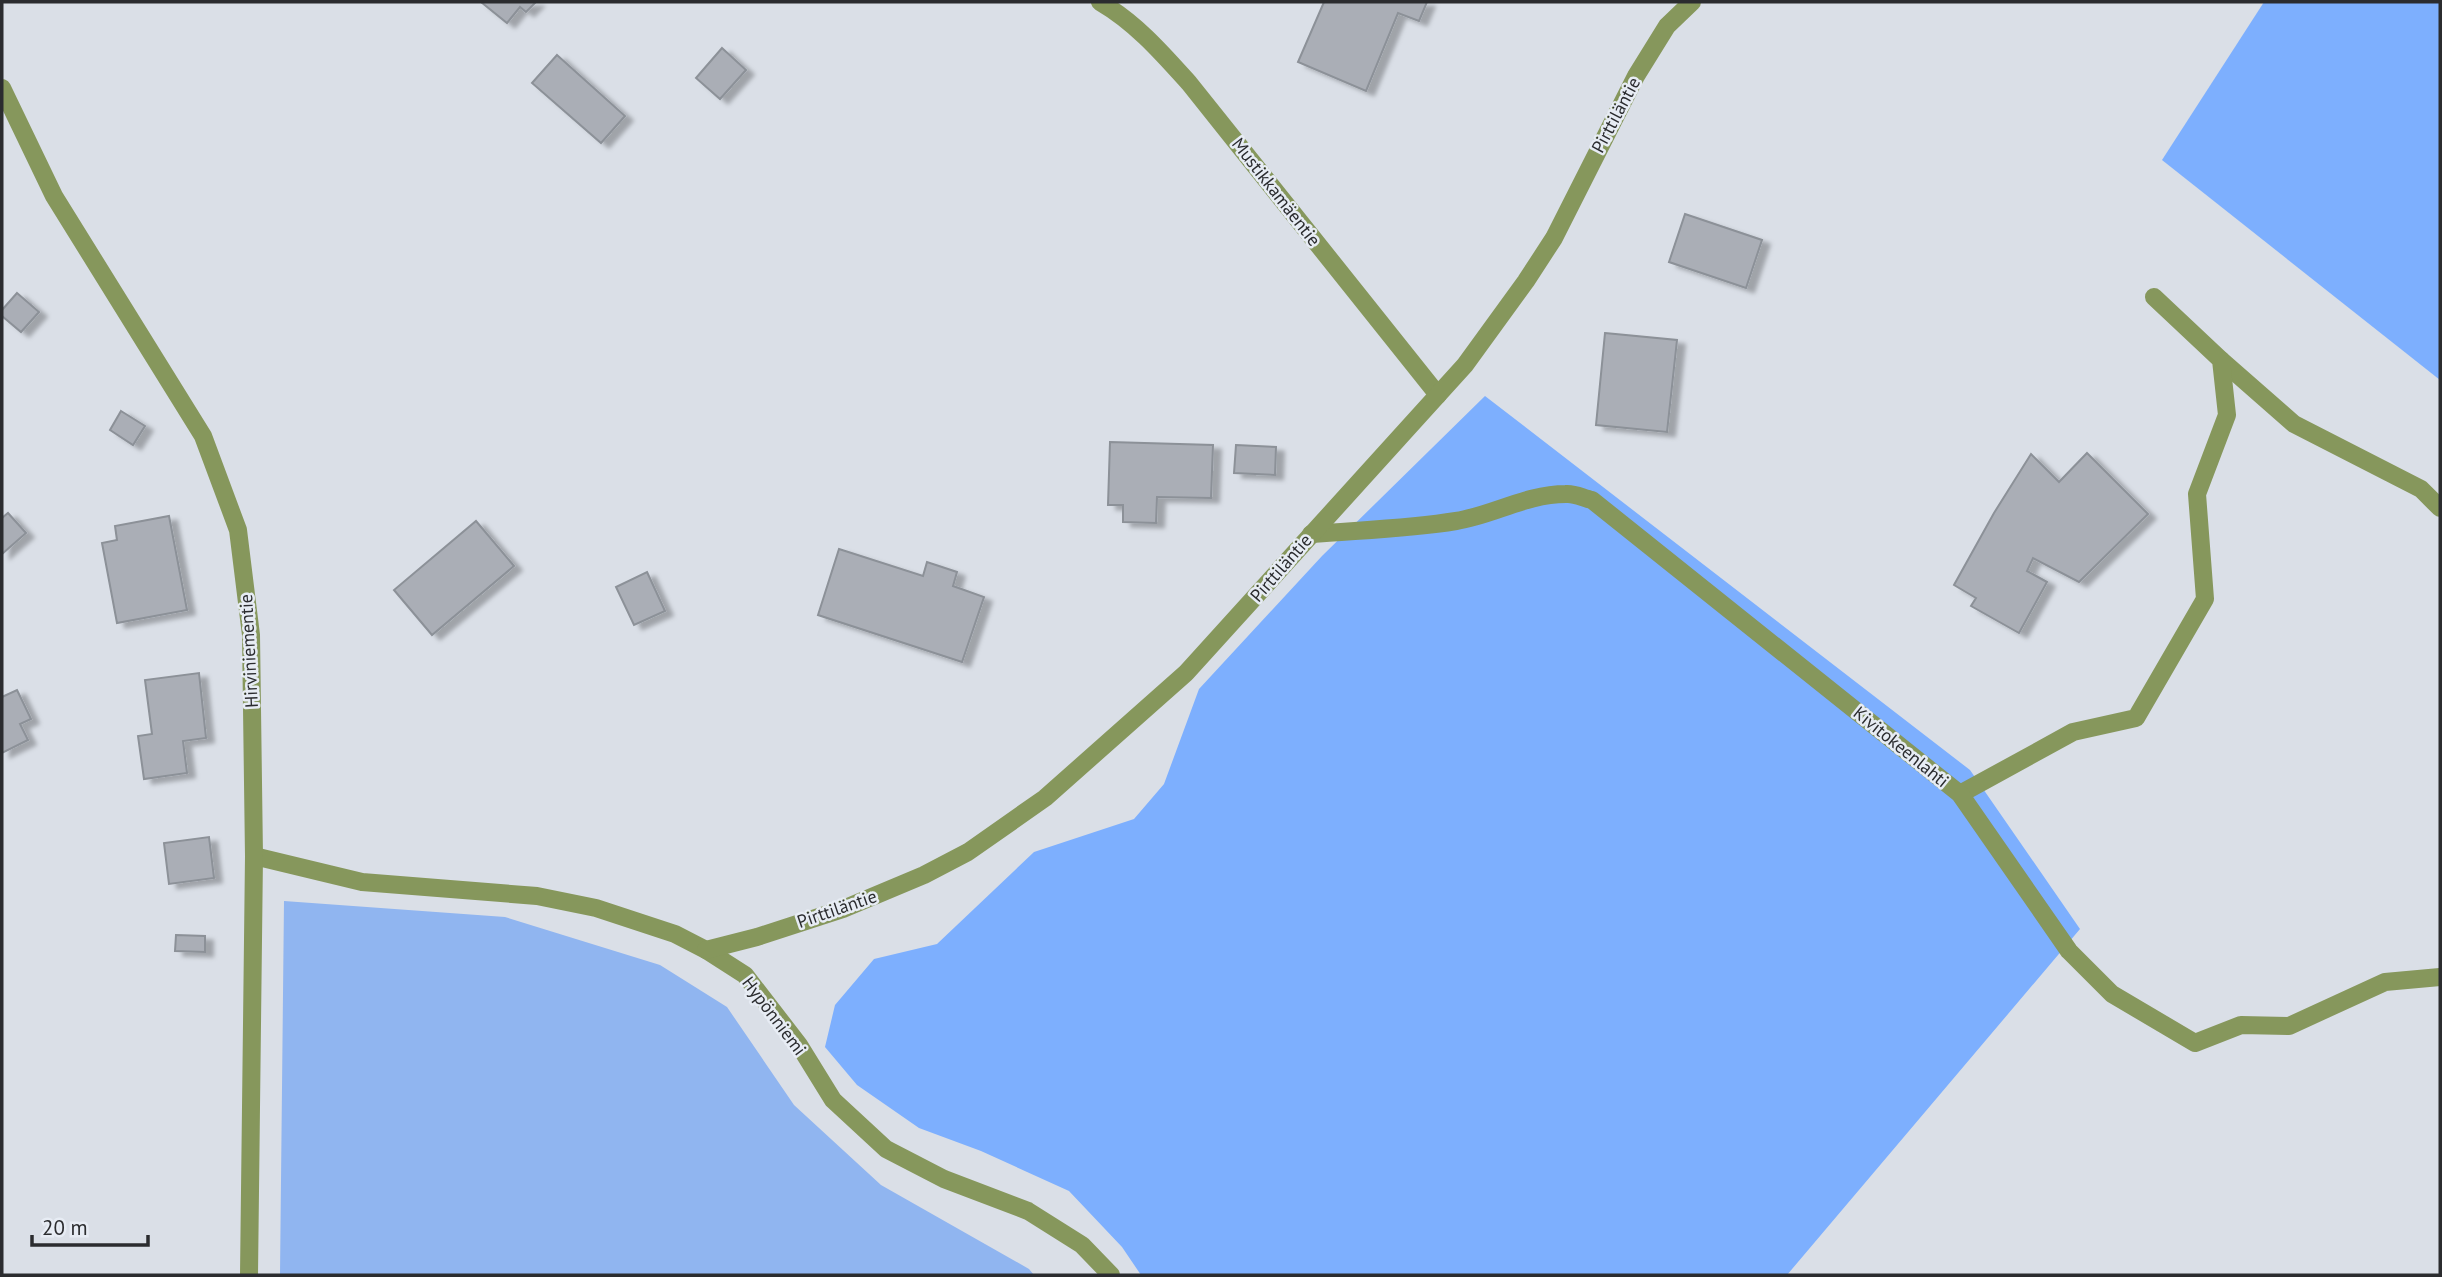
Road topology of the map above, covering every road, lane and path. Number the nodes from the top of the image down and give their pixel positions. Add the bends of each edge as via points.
1 (1100, 2) edge
2 (1692, 2) edge
3 (2, 88) edge
4 (2154, 297) dead end
5 (2221, 360) junction
6 (1438, 395) junction
7 (2440, 508) edge
8 (1311, 534) junction
9 (1960, 794) junction
10 (254, 856) junction
11 (706, 950) junction
12 (2440, 977) edge
13 (249, 1275) edge
14 (1111, 1275) edge

1 - 6 street, Mustikkamäentie via 1122,14 1189,83
2 - 6 street, Pirttiläntie via 1667,26 1636,76 1547,249 1465,365
3 - 10 street, Hirviniementie via 54,196 203,436 238,530 251,635
4 - 5 street
5 - 7 street via 2294,424 2421,489
5 - 9 street via 2227,415 2197,494 2205,599 2136,718 2073,732
6 - 8 street, Pirttiläntie
8 - 9 street, Kivitokeenlahti via 1453,522 1510,504 1568,493 1592,500
8 - 11 street, Pirttiläntie via 1186,673 1085,765 1003,830 887,892
9 - 12 street, Kivitokeenlahti via 2069,951 2112,994 2195,1043 2241,1025 2289,1026 2385,982
10 - 11 street, Hypönniemi via 362,882 537,896 596,908 676,934
10 - 13 street, Hirviniementie
11 - 14 street, Hypönniemi via 745,975 834,1100 886,1149 944,1179 1028,1211 1082,1245

